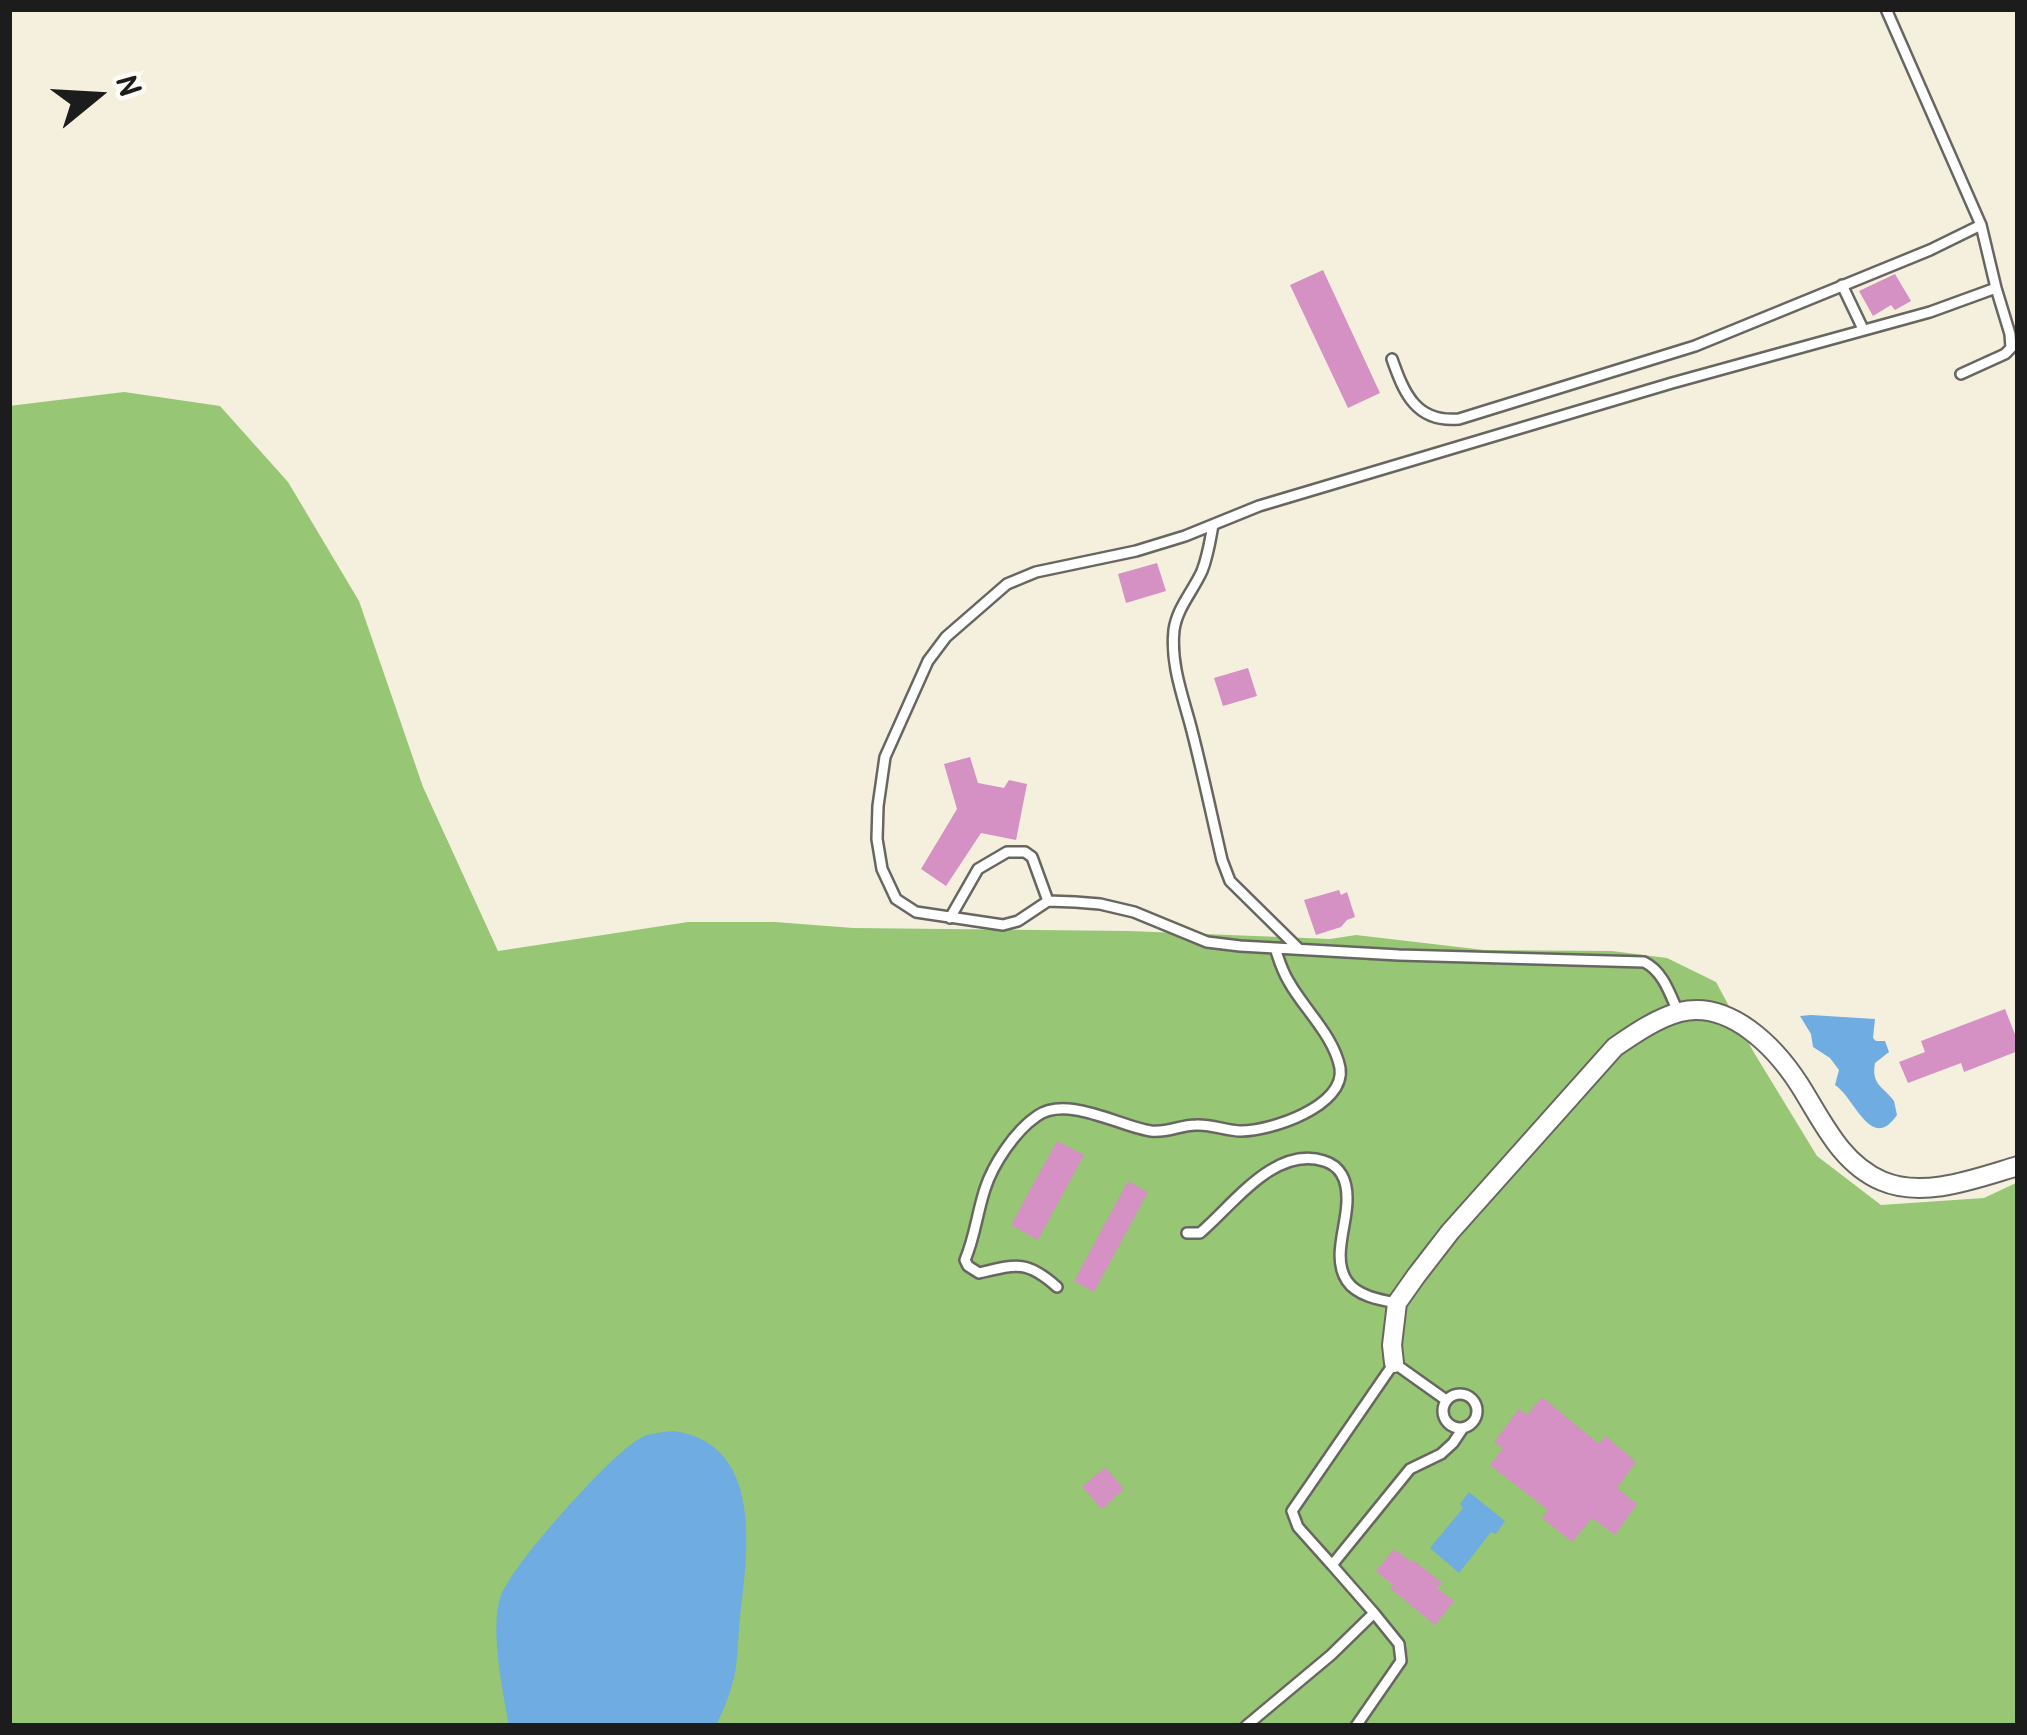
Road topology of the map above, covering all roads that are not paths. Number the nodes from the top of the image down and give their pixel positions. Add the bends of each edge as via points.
1 (1886, 9) edge
2 (1982, 225) junction
3 (1842, 285) junction
4 (1996, 288) junction
5 (1863, 328) junction
6 (1392, 358) dead end
7 (1961, 374) dead end
8 (1213, 525) junction
9 (1048, 901) junction
10 (950, 918) junction
11 (1275, 948) junction
12 (1299, 950) junction
13 (1678, 1012) junction
14 (2018, 1166) edge
15 (1187, 1234) dead end
16 (1057, 1286) dead end
17 (1397, 1304) junction
18 (1394, 1363) junction
19 (1447, 1400) junction
20 (1463, 1428) junction
21 (1332, 1565) junction
22 (1374, 1613) junction
23 (1246, 1726) edge
24 (1356, 1726) edge

1 - 2 lane
2 - 3 lane
2 - 4 lane
3 - 5 lane
3 - 6 lane via 1653,361 1459,419 1412,404
4 - 5 lane
4 - 7 lane via 2011,348
5 - 8 lane
8 - 10 lane via 1007,584 928,661 885,757 878,839 896,899
8 - 12 lane via 1174,629 1180,690 1230,881
9 - 10 lane via 1004,925
9 - 10 lane via 1032,857 1007,852 978,869
9 - 11 lane via 1134,912 1208,942
11 - 12 lane
11 - 16 lane via 1336,1054 1335,1090 1300,1115 1251,1131 1148,1130 1062,1108 1039,1114 987,1182 965,1260 979,1273 1026,1265
12 - 13 lane via 1644,962 1663,979
13 - 14 street via 1716,1012 1751,1031 1783,1062 1838,1145 1884,1182 1933,1186
13 - 17 street via 1615,1047 1450,1232
15 - 17 lane via 1200,1233 1265,1172 1293,1160 1326,1161 1343,1174 1348,1196 1343,1276 1355,1291
17 - 18 street
18 - 19 lane
18 - 21 lane via 1292,1511
19 - 20 lane via 1445,1420
19 - 20 lane via 1460,1394 1476,1405 1475,1420
20 - 21 lane via 1441,1454 1410,1469
21 - 22 lane
22 - 23 lane
22 - 24 lane via 1399,1644 1401,1660

